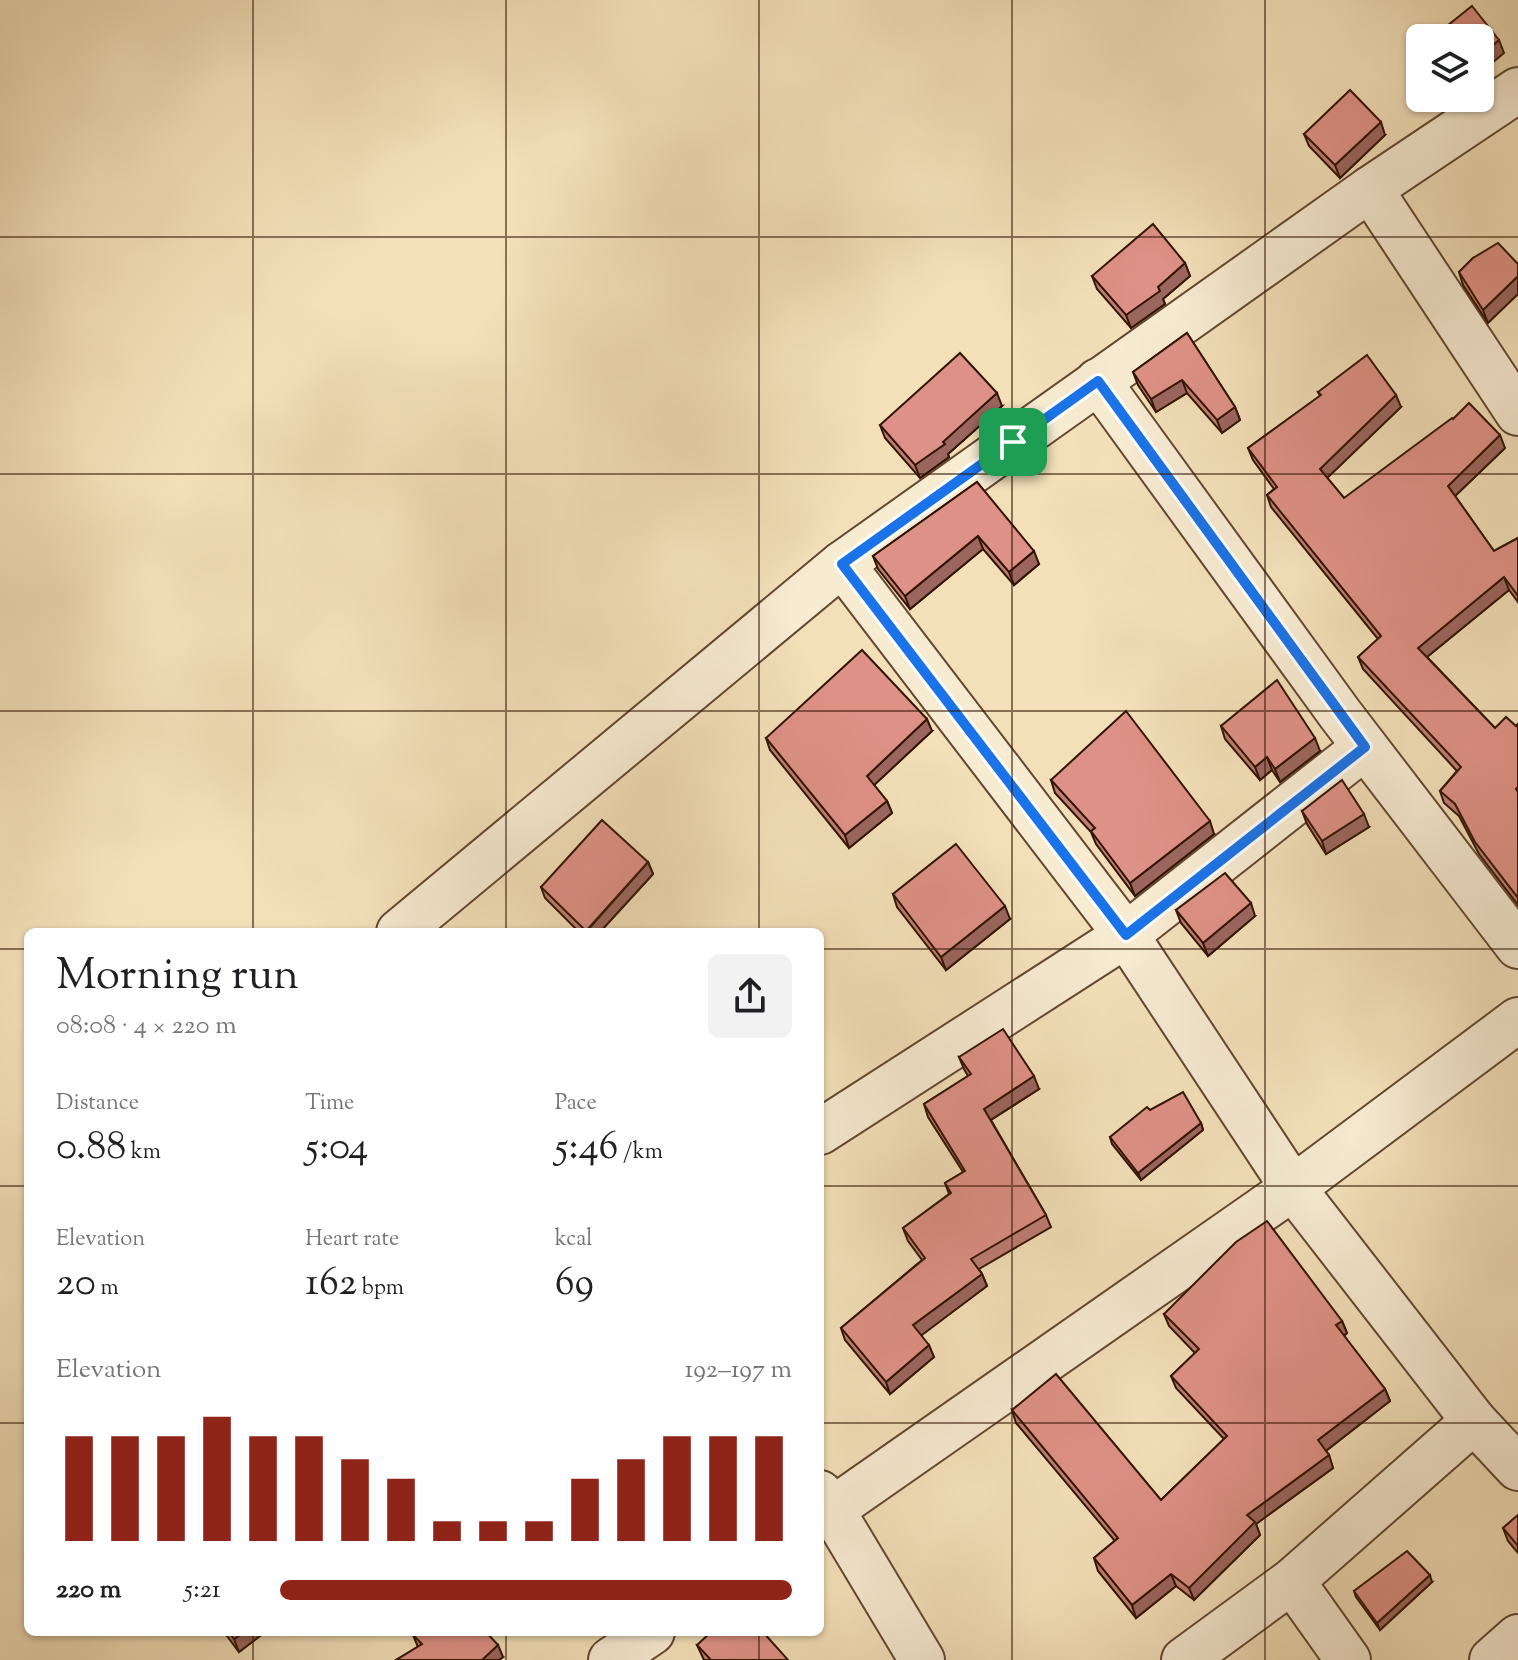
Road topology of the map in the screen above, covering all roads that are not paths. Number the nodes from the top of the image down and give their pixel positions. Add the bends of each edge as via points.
1 (1518, 90) edge
2 (1370, 189) junction
3 (1098, 381) junction
4 (1518, 413) edge
5 (842, 564) junction
6 (1365, 747) junction
7 (409, 928) edge
8 (1126, 935) junction
9 (1518, 946) edge
10 (1518, 1020) edge
11 (824, 1129) edge
12 (1293, 1188) junction
13 (1474, 1421) junction
14 (1518, 1468) edge
15 (824, 1507) edge
16 (1292, 1581) junction
17 (646, 1636) edge
18 (1518, 1637) edge
19 (611, 1660) edge
20 (922, 1660) edge
21 (1184, 1660) edge
22 (1348, 1660) edge
23 (1492, 1660) edge

1 - 2 street
2 - 3 street
2 - 4 street
3 - 5 street
3 - 6 street
5 - 7 street
5 - 8 street
6 - 8 street
6 - 9 street
8 - 11 street
8 - 12 street
10 - 12 street
12 - 13 street
12 - 15 street
13 - 14 street
13 - 16 street
15 - 20 street
16 - 21 street
16 - 22 street
17 - 19 street
18 - 23 street

